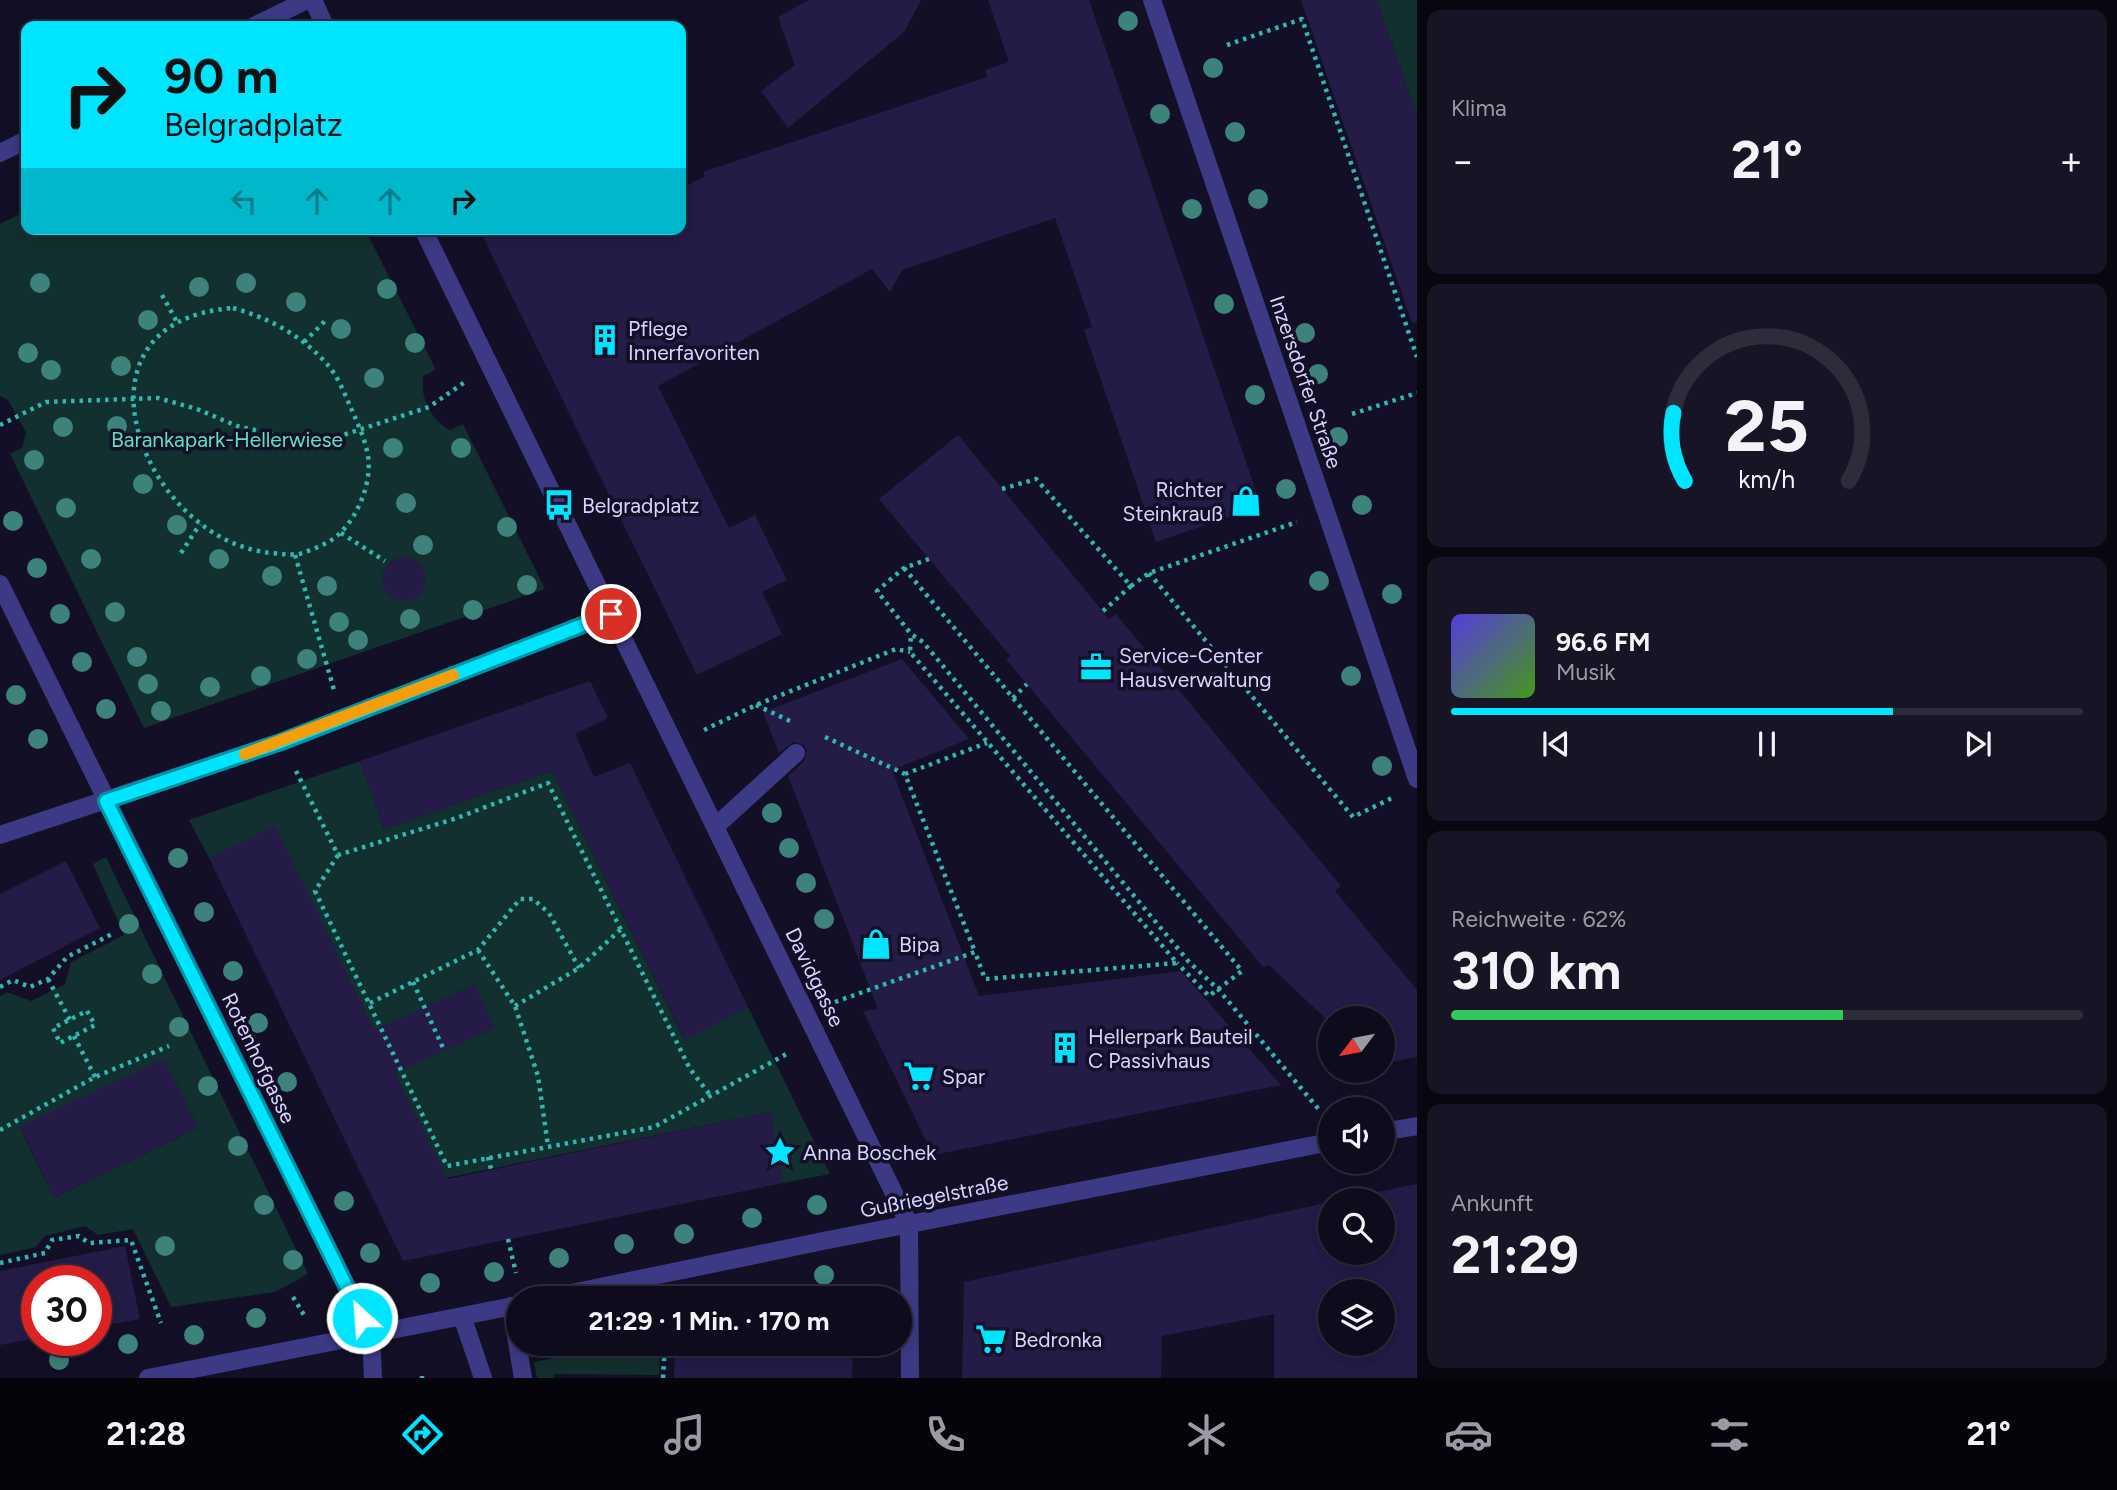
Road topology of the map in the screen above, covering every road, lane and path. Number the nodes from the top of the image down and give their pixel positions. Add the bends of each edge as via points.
1 (307, 0) edge
2 (313, 0) edge
3 (1152, 0) edge
4 (264, 21) edge
5 (324, 21) edge
6 (1227, 45) dead end
7 (21, 142) edge
8 (0, 153) edge
9 (426, 235) edge
10 (162, 295) dead end
11 (326, 320) dead end
12 (177, 321) junction
13 (304, 342) junction
14 (1417, 357) edge
15 (489, 365) junction
16 (1417, 393) edge
17 (132, 397) junction
18 (1352, 414) dead end
19 (0, 425) edge
20 (360, 429) junction
21 (1002, 489) dead end
22 (1327, 512) junction
23 (200, 524) junction
24 (341, 533) junction
25 (181, 553) dead end
26 (295, 555) junction
27 (929, 559) dead end
28 (385, 561) dead end
29 (904, 568) junction
30 (1149, 573) junction
31 (0, 584) edge
32 (1131, 586) junction
33 (1103, 611) dead end
34 (611, 614) junction
35 (911, 634) junction
36 (910, 652) junction
37 (1027, 684) dead end
38 (1013, 698) junction
39 (756, 705) junction
40 (342, 718) junction
41 (794, 722) dead end
42 (818, 734) dead end
43 (281, 742) junction
44 (675, 743) junction
45 (987, 743) junction
46 (796, 753) dead end
47 (905, 774) junction
48 (1417, 779) edge
49 (1396, 797) dead end
50 (106, 801) junction
51 (716, 826) junction
52 (0, 835) edge
53 (338, 855) junction
54 (621, 929) junction
55 (114, 933) dead end
56 (478, 950) junction
57 (975, 952) junction
58 (1177, 963) junction
59 (579, 968) junction
60 (48, 979) junction
61 (413, 982) junction
62 (0, 987) edge
63 (1218, 989) junction
64 (370, 1003) junction
65 (515, 1006) junction
66 (807, 1012) junction
67 (70, 1020) junction
68 (74, 1036) junction
69 (819, 1037) junction
70 (169, 1046) dead end
71 (443, 1048) dead end
72 (95, 1077) junction
73 (710, 1095) junction
74 (1318, 1109) edge
75 (1417, 1126) edge
76 (0, 1130) edge
77 (1395, 1130) edge
78 (1318, 1145) edge
79 (548, 1146) junction
80 (488, 1157) junction
81 (491, 1170) dead end
82 (909, 1224) junction
83 (508, 1239) dead end
84 (0, 1263) edge
85 (516, 1275) dead end
86 (606, 1286) edge
87 (506, 1307) edge
88 (462, 1316) junction
89 (161, 1323) dead end
90 (371, 1335) junction
91 (521, 1356) edge
92 (664, 1356) edge
93 (148, 1378) edge
94 (373, 1378) edge
95 (483, 1378) edge
96 (523, 1378) edge
97 (663, 1378) edge
98 (910, 1378) edge

1 - 4 street
2 - 5 street
3 - 22 street, Inzersdorfer Straße
6 - 14 path via 1301,19
7 - 8 street
9 - 15 street
10 - 12 path
11 - 13 path
12 - 13 path via 205,310 233,308 266,317
12 - 17 path via 156,337 139,364
13 - 20 path via 329,365
15 - 20 path via 429,407
15 - 34 street
16 - 18 path
17 - 19 path via 46,402
17 - 20 path via 158,398 237,426 295,439 334,438
17 - 23 path via 136,429 151,466
20 - 24 path via 368,457 368,485
21 - 32 path via 1036,480
22 - 30 path
22 - 48 street, Inzersdorfer Straße
23 - 25 path
23 - 26 path via 252,552
24 - 26 path
24 - 28 path
26 - 40 path
27 - 29 path
29 - 35 path via 877,591
29 - 38 path
30 - 32 path
30 - 49 path via 1353,817
31 - 50 street
32 - 33 path
34 - 40 street
34 - 44 street, Davidgasse
35 - 36 path
35 - 63 path via 923,642 1189,962
36 - 39 path via 895,649
36 - 45 path
37 - 38 path
38 - 63 path via 1242,971
39 - 41 path
39 - 44 path
40 - 43 street
42 - 47 path
43 - 50 street
43 - 53 path
44 - 51 street, Davidgasse
45 - 47 path
45 - 58 path
46 - 51 street
47 - 57 path
50 - 52 street
50 - 90 street, Rotenhofgasse
51 - 66 street, Davidgasse
53 - 54 path via 457,818 548,783
53 - 64 path via 315,891
54 - 59 path
54 - 73 path via 690,1069
55 - 60 path via 67,957
56 - 59 path via 520,899 533,899 549,913
56 - 61 path
56 - 65 path
57 - 58 path via 985,979
57 - 66 path
58 - 63 path via 1209,996
59 - 65 path
60 - 62 path via 30,987 13,981
60 - 67 path
61 - 64 path
61 - 71 path
63 - 74 path
64 - 80 path via 447,1166
65 - 79 path via 538,1076
66 - 69 street, Davidgasse
67 - 68 path via 52,1028 60,1043
67 - 68 path via 87,1011 94,1025
68 - 72 path
69 - 73 path
69 - 82 street, Davidgasse
70 - 72 path
72 - 76 path
73 - 79 path via 654,1128
75 - 77 street
78 - 82 street, Gußriegelstraße
79 - 80 path
80 - 81 path
82 - 86 street, Gußriegelstraße
82 - 98 street, Davidgasse
83 - 85 path
84 - 89 path via 45,1254 52,1240 79,1236 89,1243 131,1240
87 - 88 street
88 - 90 street
88 - 95 street
90 - 93 street
90 - 94 street
91 - 96 street
92 - 97 path

